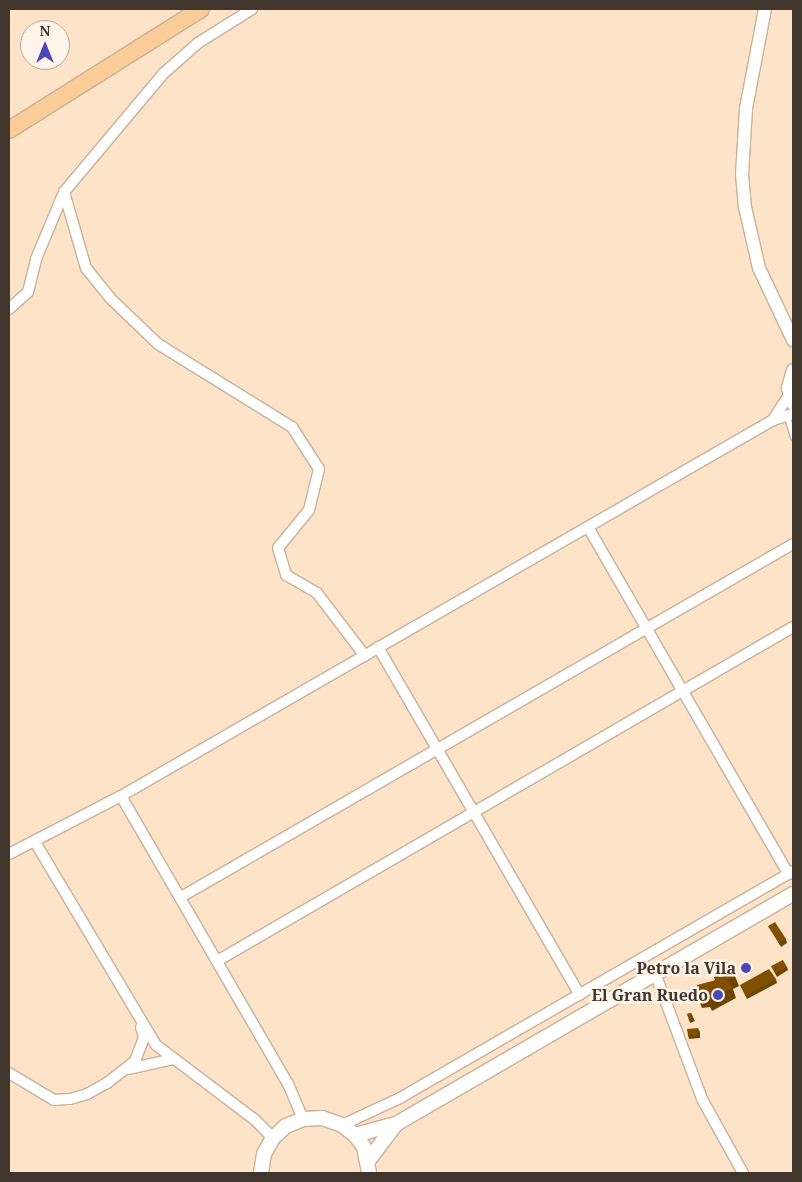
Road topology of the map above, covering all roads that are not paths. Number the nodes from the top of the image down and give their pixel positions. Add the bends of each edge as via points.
1 (201, 9) edge
2 (252, 9) edge
3 (765, 9) edge
4 (9, 130) edge
5 (64, 192) junction
6 (9, 310) edge
7 (793, 338) edge
8 (793, 370) edge
9 (791, 407) edge
10 (773, 420) junction
11 (793, 437) edge
12 (588, 527) junction
13 (793, 544) edge
14 (793, 627) edge
15 (647, 629) junction
16 (378, 647) junction
17 (365, 656) junction
18 (683, 691) junction
19 (437, 749) junction
20 (121, 796) junction
21 (474, 812) junction
22 (35, 842) junction
23 (9, 854) edge
24 (791, 872) edge
25 (793, 894) edge
26 (181, 897) junction
27 (217, 961) junction
28 (655, 973) junction
29 (580, 995) junction
30 (141, 1025) junction
31 (173, 1059) junction
32 (125, 1070) junction
33 (9, 1073) edge
34 (303, 1119) junction
35 (396, 1124) junction
36 (342, 1125) junction
37 (356, 1135) junction
38 (273, 1138) junction
39 (369, 1167) edge
40 (261, 1173) edge
41 (743, 1173) edge

1 - 4 highway
2 - 5 street via 198,43 164,73
3 - 7 street via 746,109 742,174 744,207 759,268
5 - 6 street via 36,259 28,292
5 - 17 street via 86,268 110,298 158,344 292,426 319,469 309,510 278,548 286,575 318,593
8 - 9 street via 788,388
9 - 10 street
9 - 10 street
9 - 11 lane
10 - 12 street
12 - 15 street
12 - 16 street
13 - 15 street
14 - 18 street
15 - 18 street
15 - 19 street
16 - 17 street
16 - 19 street
17 - 20 street
18 - 21 street
18 - 24 street
19 - 21 street
19 - 26 street
20 - 22 street
20 - 26 street
21 - 27 street
21 - 29 street
22 - 23 street
22 - 30 street
24 - 29 street
25 - 28 main road
26 - 27 street
27 - 34 street via 292,1092
28 - 35 main road
28 - 41 street via 702,1099
29 - 36 street via 400,1098
30 - 31 street via 156,1045
30 - 32 street via 144,1037 141,1052
31 - 32 street
31 - 38 street via 254,1119
32 - 33 street via 107,1083 70,1100 54,1100
34 - 36 main road via 322,1118
34 - 38 main road via 286,1126
35 - 37 main road
35 - 39 main road
36 - 37 main road
37 - 39 main road
38 - 40 main road via 264,1154

